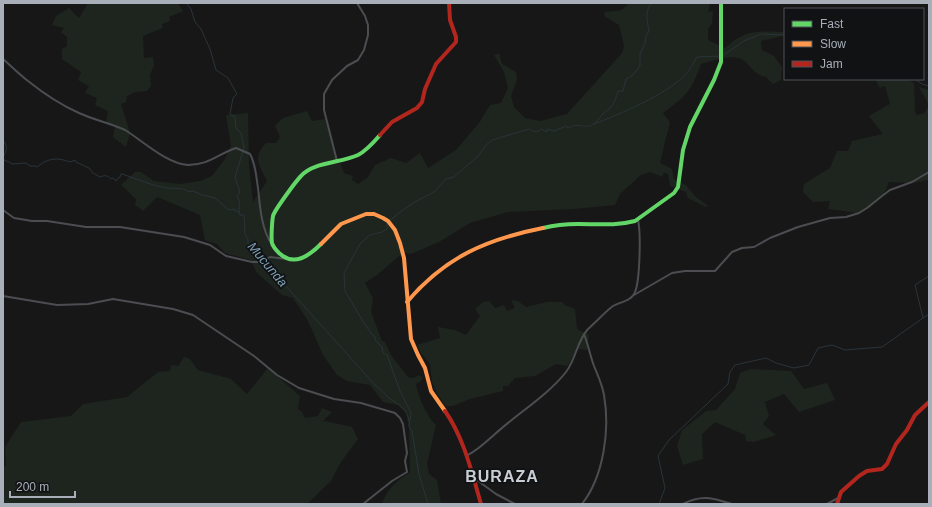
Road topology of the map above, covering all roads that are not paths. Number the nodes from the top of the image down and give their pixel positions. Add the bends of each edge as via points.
1 (357, 3) edge
2 (449, 3) edge
3 (721, 3) edge
4 (3, 59) edge
5 (337, 161) junction
6 (929, 172) edge
7 (3, 210) edge
8 (638, 219) junction
9 (272, 245) junction
10 (287, 259) junction
11 (634, 295) junction
12 (3, 296) edge
13 (407, 302) junction
14 (584, 334) junction
15 (929, 402) edge
16 (465, 456) junction
17 (472, 477) junction
18 (838, 498) junction
19 (363, 504) edge
20 (481, 504) edge
21 (515, 504) edge
22 (582, 504) edge
23 (683, 504) edge
24 (732, 504) edge
25 (827, 504) edge
26 (837, 504) edge

1 - 5 street via 368,25 364,50 358,60 336,76 324,94 324,110
2 - 5 main road via 450,20 456,42 436,64 419,106 392,122 360,154
3 - 8 main road via 721,62 690,127 683,150 678,187 668,198
4 - 9 street via 29,82 57,101 84,116 125,131 171,160 201,164 236,148 250,154 256,169 263,221
5 - 9 main road via 310,169 301,175 273,214
6 - 11 street via 890,190 858,214 830,218 798,227 754,247 732,252 715,271 672,273
7 - 10 street via 14,218 32,221 86,227 117,227 182,236 210,245 226,256 252,262 270,257
8 - 11 street via 639,268
8 - 13 main road via 616,225 572,224 544,227 492,242 447,263 423,283
9 - 10 main road
10 - 13 main road via 294,261 311,254 339,225 364,214 375,214 388,222 397,234 404,261
11 - 14 street via 611,307
12 - 19 street via 57,305 88,304 113,299 194,315 299,388 395,413 403,424 407,472
13 - 16 main road via 410,335 424,365 430,390 452,422
14 - 16 street via 570,367 562,376 483,445
14 - 22 street via 604,394 606,432 594,485
15 - 18 main road via 919,410 882,469 864,472 845,488
16 - 17 main road
17 - 20 main road
17 - 21 street
18 - 25 street
18 - 26 main road
23 - 24 street via 701,497

